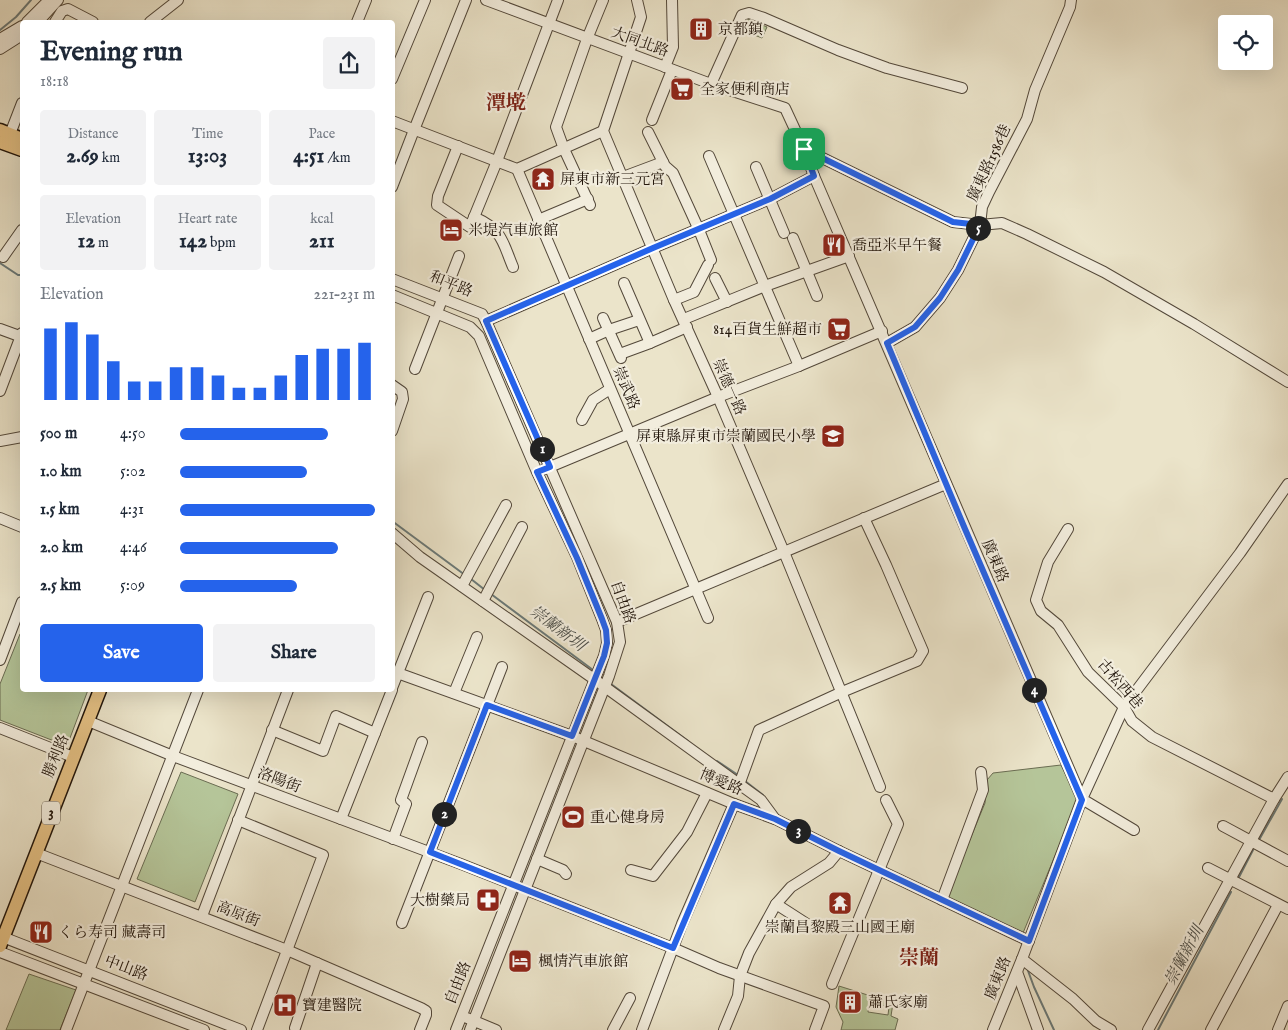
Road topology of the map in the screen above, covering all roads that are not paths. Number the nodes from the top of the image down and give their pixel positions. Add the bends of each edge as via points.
1 (49, 0) edge
2 (58, 0) edge
3 (178, 0) edge
4 (366, 0) edge
5 (425, 0) edge
6 (466, 0) edge
7 (486, 0) edge
8 (558, 0) edge
9 (603, 0) edge
10 (637, 0) edge
11 (672, 0) edge
12 (1071, 0) edge
13 (29, 20) edge
14 (40, 20) edge
15 (56, 20) edge
16 (88, 20) edge
17 (153, 20) edge
18 (358, 20) edge
19 (549, 24) junction
20 (20, 27) edge
21 (20, 36) edge
22 (0, 39) edge
23 (587, 39) junction
24 (0, 49) edge
25 (629, 54) junction
26 (669, 69) junction
27 (395, 72) edge
28 (711, 84) junction
29 (962, 88) dead end
30 (785, 108) joint
31 (20, 111) edge
32 (652, 120) dead end
33 (395, 122) edge
34 (414, 130) junction
35 (603, 131) junction
36 (648, 132) dead end
37 (13, 141) edge
38 (458, 146) junction
39 (564, 149) junction
40 (804, 149) junction
41 (709, 156) dead end
42 (497, 161) junction
43 (663, 162) junction
44 (756, 166) dead end
45 (516, 169) junction
46 (814, 176) junction
47 (623, 177) junction
48 (395, 179) edge
49 (770, 199) junction
50 (734, 214) junction
51 (538, 220) junction
52 (472, 222) junction
53 (980, 225) junction
54 (699, 230) junction
55 (20, 233) edge
56 (653, 248) junction
57 (459, 256) dead end
58 (849, 256) junction
59 (3, 257) dead end
60 (513, 268) dead end
61 (806, 270) junction
62 (715, 278) dead end
63 (395, 280) edge
64 (624, 284) dead end
65 (566, 286) junction
66 (765, 286) junction
67 (395, 296) edge
68 (817, 296) dead end
69 (442, 298) junction
70 (674, 300) junction
71 (727, 302) junction
72 (437, 313) junction
73 (603, 318) dead end
74 (639, 320) junction
75 (685, 323) junction
76 (488, 325) junction
77 (0, 329) edge
78 (609, 330) junction
79 (882, 332) junction
80 (20, 335) edge
81 (589, 340) junction
82 (20, 341) edge
83 (650, 343) junction
84 (887, 343) junction
85 (799, 366) junction
86 (415, 369) dead end
87 (1288, 382) edge
88 (395, 387) edge
89 (610, 389) junction
90 (0, 391) edge
91 (718, 397) junction
92 (582, 420) dead end
93 (395, 423) edge
94 (630, 434) junction
95 (20, 437) edge
96 (0, 441) edge
97 (550, 467) junction
98 (537, 472) junction
99 (946, 484) junction
100 (1288, 484) edge
101 (506, 505) dead end
102 (0, 518) edge
103 (864, 518) junction
104 (20, 526) edge
105 (522, 527) dead end
106 (1068, 529) dead end
107 (395, 535) edge
108 (784, 552) junction
109 (465, 580) junction
110 (695, 588) junction
111 (486, 595) junction
112 (428, 597) dead end
113 (20, 607) edge
114 (708, 618) dead end
115 (617, 622) junction
116 (477, 637) dead end
117 (0, 660) edge
118 (502, 668) dead end
119 (396, 672) edge
120 (596, 675) junction
121 (607, 682) junction
122 (99, 692) edge
123 (197, 692) edge
124 (287, 692) edge
125 (391, 692) edge
126 (842, 692) junction
127 (454, 693) junction
128 (487, 705) junction
129 (1124, 707) junction
130 (88, 721) junction
131 (0, 728) edge
132 (272, 730) junction
133 (375, 733) junction
134 (572, 736) junction
135 (584, 741) junction
136 (422, 742) dead end
137 (173, 756) junction
138 (74, 757) junction
139 (981, 772) dead end
140 (1288, 776) edge
141 (740, 780) junction
142 (251, 785) junction
143 (880, 787) dead end
144 (706, 793) junction
145 (1280, 797) edge
146 (886, 800) dead end
147 (1082, 800) junction
148 (734, 804) junction
149 (341, 819) junction
150 (775, 819) junction
151 (238, 820) junction
152 (1224, 826) dead end
153 (1134, 830) dead end
154 (393, 839) junction
155 (1251, 842) junction
156 (839, 851) junction
157 (430, 852) junction
158 (36, 853) junction
159 (537, 859) junction
160 (1288, 861) edge
161 (1208, 868) dead end
162 (631, 870) dead end
163 (878, 870) junction
164 (566, 874) dead end
165 (1230, 879) junction
166 (513, 886) junction
167 (122, 887) junction
168 (525, 890) junction
169 (942, 900) junction
170 (776, 904) junction
171 (1278, 905) junction
172 (1288, 909) edge
173 (202, 916) junction
174 (402, 922) dead end
175 (807, 924) dead end
176 (1, 939) edge
177 (1029, 941) junction
178 (673, 948) junction
179 (287, 950) junction
180 (0, 952) edge
181 (1022, 959) junction
182 (318, 963) junction
183 (90, 970) junction
184 (1017, 972) junction
185 (740, 976) junction
186 (84, 984) junction
187 (832, 984) dead end
188 (630, 998) dead end
189 (1288, 1006) edge
190 (462, 1016) junction
191 (472, 1025) edge
192 (295, 1028) dead end
193 (66, 1030) edge
194 (204, 1030) edge
195 (241, 1030) edge
196 (256, 1030) edge
197 (420, 1030) edge
198 (456, 1030) edge
199 (496, 1030) edge
200 (612, 1030) edge
201 (642, 1030) edge
202 (724, 1030) edge
203 (815, 1030) edge
204 (993, 1030) edge
205 (1038, 1030) edge
206 (1111, 1030) edge
207 (1148, 1030) edge
208 (1210, 1030) edge
209 (1278, 1030) edge

1 - 13 street
2 - 14 street
3 - 17 street
4 - 18 street
5 - 27 street
6 - 34 street
7 - 19 street, 大同北路
8 - 19 street
9 - 23 street
10 - 25 street via 641,17
11 - 26 street via 673,47
12 - 53 street, 廣東路1586巷 via 1027,118 982,207
15 - 16 street via 68,9
19 - 23 street, 大同北路
19 - 42 street
20 - 22 street
21 - 24 street
23 - 25 street, 大同北路
23 - 39 street via 556,127
25 - 26 street, 大同北路
25 - 35 street
26 - 28 street, 大同北路
26 - 32 street
28 - 29 street via 742,15 749,13 886,68
28 - 30 street, 大同北路
30 - 40 street, 廣東路
31 - 37 street
33 - 34 street
34 - 38 street
34 - 48 street
35 - 39 street
35 - 47 street, 崇德一路
36 - 43 street
38 - 42 street
38 - 52 street via 437,205
39 - 45 street
39 - 51 street via 589,202
40 - 46 street, 廣東路
40 - 53 street, 廣東路1586巷 via 953,222
41 - 50 street
42 - 45 street
42 - 52 street
43 - 47 street
43 - 54 street via 673,172
44 - 49 street
45 - 51 street, 崇武路
46 - 49 street
46 - 58 street, 廣東路
47 - 56 street, 崇德一路
49 - 50 street
49 - 61 street
50 - 54 street
50 - 66 street
51 - 65 street, 崇武路
52 - 60 street via 489,224 498,234
53 - 84 street via 940,298 915,327
53 - 87 street via 1002,223 1104,272
54 - 56 street
54 - 70 street via 709,263 694,292
55 - 59 street
56 - 65 street
56 - 70 street, 崇德一路
57 - 69 street
58 - 61 street
58 - 79 street, 廣東路
61 - 66 street
61 - 68 street
62 - 71 street
63 - 69 street, 和平路
64 - 74 street
65 - 76 street
65 - 81 street, 崇武路
66 - 71 street
66 - 85 street
67 - 72 street
69 - 72 street
69 - 76 street, 和平路 via 482,314
70 - 75 street, 崇德一路
71 - 75 street
72 - 86 street
72 - 98 street, 自由路 via 470,327 480,336
73 - 78 street
74 - 78 street
74 - 83 street
75 - 83 street
75 - 91 street, 崇德一路
76 - 97 street, 自由路
77 - 80 street
78 - 81 street
78 - 83 street via 620,356
79 - 84 street, 廣東路
79 - 85 street
81 - 89 street, 崇武路
82 - 90 street
84 - 99 street, 廣東路
85 - 91 street
88 - 93 street via 402,392 403,400
89 - 92 street via 593,400
89 - 94 street, 崇武路
91 - 94 street
91 - 108 street, 崇德一路
94 - 97 street
94 - 110 street, 崇武路
95 - 96 street
97 - 98 street
97 - 115 street, 自由路
98 - 120 street, 自由路 via 606,630 607,643
99 - 103 street
99 - 147 street, 廣東路
100 - 129 street
101 - 109 street
102 - 104 street
103 - 108 street
103 - 126 street via 923,651 917,660
105 - 111 street
106 - 129 street, 古松西巷 via 1048,562 1036,600 1041,611 1058,625 1088,672
107 - 109 street via 434,566
108 - 110 street
108 - 126 street, 崇德一路
109 - 111 street
110 - 114 street, 崇武路
110 - 115 street
111 - 120 street via 523,629
112 - 119 street
113 - 117 street
115 - 121 street, 自由路 via 620,642
116 - 127 street
118 - 128 street
119 - 127 street, 博愛路
120 - 121 street
120 - 134 street, 自由路
121 - 135 street, 自由路
121 - 141 street
122 - 130 main road, 勝利路 / 3
123 - 137 street
124 - 132 street
125 - 133 street
126 - 141 street via 759,730
126 - 143 street, 崇德一路
127 - 128 street, 博愛路
128 - 134 street, 博愛路
128 - 157 street
129 - 145 street, 古松西巷 via 1132,721 1152,737
129 - 147 street
130 - 137 street, 洛陽街
130 - 138 main road, 勝利路 / 3
131 - 138 street
132 - 133 street via 323,751 336,716
132 - 142 street
133 - 149 street
134 - 135 street, 博愛路
134 - 166 street, 自由路
135 - 144 street, 博愛路
135 - 159 street, 自由路
136 - 154 street via 401,800 406,804
137 - 142 street, 洛陽街
137 - 167 street
138 - 158 main road, 勝利路 / 3
139 - 169 street via 983,790
140 - 145 street
141 - 150 street
142 - 149 street, 洛陽街
142 - 151 street
144 - 148 street, 博愛路
144 - 162 street via 687,832 653,876
145 - 155 street
146 - 163 street via 898,824
147 - 153 street
147 - 177 street, 廣東路
148 - 150 street, 博愛路
148 - 178 street
149 - 154 street, 洛陽街
150 - 156 street, 博愛路
151 - 173 street
151 - 179 street via 323,855
152 - 155 street
154 - 157 street, 洛陽街
155 - 160 street
155 - 165 street
156 - 163 street, 博愛路
156 - 170 street via 829,863 791,887
157 - 166 street, 洛陽街
157 - 174 street
158 - 167 street, 高原街
158 - 176 main road, 勝利路 / 3
159 - 164 street
159 - 168 street, 自由路
161 - 165 street
163 - 169 street, 博愛路
163 - 187 street
165 - 171 street
165 - 207 street
166 - 168 street
166 - 190 street, 自由路
167 - 173 street, 高原街
167 - 183 street
168 - 178 street
168 - 191 street, 自由路
169 - 177 street, 博愛路
170 - 175 street
170 - 185 street via 748,953
171 - 172 street
171 - 208 street
173 - 179 street, 高原街
176 - 183 street, 中山路
177 - 181 street, 廣東路
178 - 185 street
178 - 201 street
179 - 182 street, 高原街
179 - 196 street
180 - 186 street, 中山路
181 - 184 street, 廣東路
181 - 206 street
182 - 192 street
182 - 197 street, 高原街 via 426,1011
183 - 186 street
183 - 195 street, 中山路
184 - 204 street, 廣東路
184 - 205 street
185 - 202 street via 738,996
185 - 203 street via 824,1006
186 - 193 street
186 - 194 street, 中山路
188 - 200 street
189 - 209 street
190 - 191 street
190 - 198 street, 自由路
191 - 199 street

